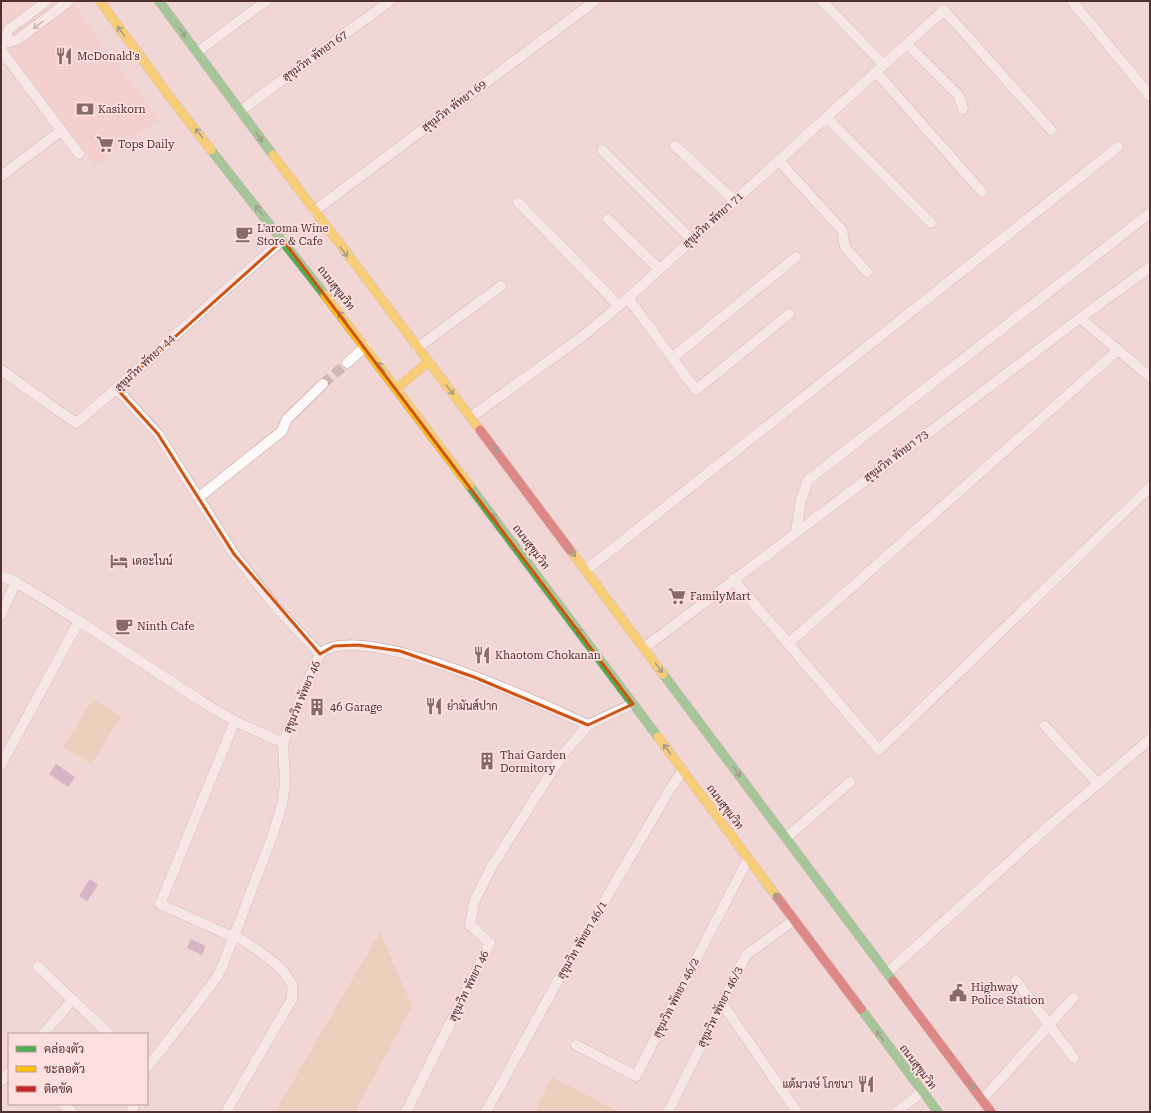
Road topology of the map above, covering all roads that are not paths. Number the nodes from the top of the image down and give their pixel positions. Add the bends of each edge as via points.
1 (47, 1) edge
2 (69, 1) edge
3 (100, 1) edge
4 (159, 1) edge
5 (266, 1) edge
6 (390, 1) edge
7 (595, 1) edge
8 (822, 1) edge
9 (1072, 1) edge
10 (908, 44) junction
11 (2, 45) edge
12 (197, 52) junction
13 (880, 69) junction
14 (1150, 96) edge
15 (963, 109) dead end
16 (240, 111) junction
17 (826, 117) junction
18 (62, 130) junction
19 (1051, 130) dead end
20 (675, 146) dead end
21 (1118, 147) dead end
22 (602, 150) dead end
23 (79, 154) dead end
24 (778, 160) junction
25 (1, 176) edge
26 (982, 192) dead end
27 (734, 200) junction
28 (518, 202) dead end
29 (314, 211) junction
30 (1150, 213) edge
31 (608, 219) dead end
32 (931, 223) dead end
33 (691, 239) junction
34 (283, 240) junction
35 (796, 257) dead end
36 (1150, 267) edge
37 (659, 269) junction
38 (867, 272) dead end
39 (501, 286) dead end
40 (628, 298) junction
41 (619, 306) junction
42 (789, 314) dead end
43 (1080, 318) junction
44 (366, 346) junction
45 (417, 348) junction
46 (1118, 350) junction
47 (672, 358) junction
48 (428, 362) junction
49 (346, 363) tunnel mouth
50 (2, 373) edge
51 (1150, 377) edge
52 (323, 384) tunnel mouth
53 (397, 388) junction
54 (117, 389) junction
55 (471, 417) junction
56 (1150, 487) edge
57 (198, 498) junction
58 (796, 532) junction
59 (586, 570) junction
60 (1, 576) edge
61 (733, 579) junction
62 (16, 582) junction
63 (1, 615) edge
64 (79, 621) junction
65 (789, 643) junction
66 (644, 648) junction
67 (320, 654) junction
68 (633, 704) junction
69 (235, 721) junction
70 (588, 725) junction
71 (1045, 726) dead end
72 (1150, 738) edge
73 (283, 743) junction
74 (1, 765) edge
75 (683, 771) junction
76 (850, 782) dead end
77 (1098, 784) junction
78 (786, 838) junction
79 (748, 858) junction
80 (794, 920) junction
81 (233, 936) junction
82 (38, 966) dead end
83 (887, 973) junction
84 (1016, 981) dead end
85 (1073, 998) dead end
86 (73, 999) junction
87 (722, 1003) junction
88 (1048, 1025) junction
89 (44, 1033) edge
90 (109, 1033) edge
91 (576, 1045) dead end
92 (1074, 1058) dead end
93 (148, 1067) edge
94 (922, 1092) junction
95 (982, 1100) junction
96 (64, 1105) edge
97 (72, 1112) edge
98 (226, 1112) edge
99 (406, 1112) edge
100 (486, 1112) edge
101 (668, 1112) edge
102 (797, 1112) edge
103 (896, 1112) edge
104 (938, 1112) edge
105 (991, 1112) edge

1 - 11 street via 9,29
2 -> 11 street via 17,40
34 -> 3 highway, ถนนสุขุมวิท via 169,96
4 -> 12 highway
5 - 12 street
6 - 16 street, สุขุมวิท พัทยา 67
7 - 29 street, สุขุมวิท พัทยา 69
8 - 13 street
9 - 14 street
10 - 13 street, สุขุมวิท พัทยา 71
10 - 15 street via 959,96
10 - 19 street, สุขุมวิท พัทยา 71 via 944,10
11 - 18 street
12 - 16 highway
13 - 17 street, สุขุมวิท พัทยา 71
13 - 26 street
16 -> 29 highway
17 - 24 street, สุขุมวิท พัทยา 71
17 - 32 street
18 - 23 street
18 - 25 street
20 - 27 street
21 - 59 street
22 - 33 street
24 - 27 street, สุขุมวิท พัทยา 71
24 - 38 street via 842,230 845,247
27 - 33 street, สุขุมวิท พัทยา 71
28 - 41 street
29 -> 45 highway
30 - 58 street via 808,480 801,500
31 - 37 street
33 - 37 street, สุขุมวิท พัทยา 71
44 -> 34 highway, ถนนสุขุมวิท
34 - 54 street, สุขุมวิท พัทยา 44 via 224,289
35 - 47 street
36 - 43 street, สุขุมวิท พัทยา 73
37 - 40 street, สุขุมวิท พัทยา 71
39 - 45 street
40 - 41 street, สุขุมวิท พัทยา 71
40 - 47 street
41 - 55 street, สุขุมวิท พัทยา 71 via 583,336
42 - 47 street via 696,390
43 - 46 street
43 - 58 street, สุขุมวิท พัทยา 73
44 - 49 street
53 -> 44 highway, ถนนสุขุมวิท
45 - 48 highway
46 - 51 street
46 - 65 street
48 - 53 highway
48 -> 55 highway
50 - 54 street, สุขุมวิท พัทยา 44 via 76,423
52 - 57 street via 287,419 282,431
68 -> 53 highway, ถนนสุขุมวิท
54 - 57 street via 158,434
55 -> 59 highway
56 - 65 street via 879,750
57 - 67 street via 234,554 274,605
58 - 61 street, สุขุมวิท พัทยา 73
59 - 66 highway
60 - 62 street, สุขุมวิท พัทยา 46
61 - 65 street
61 - 66 street, สุขุมวิท พัทยา 73
62 - 63 street
62 - 64 street, สุขุมวิท พัทยา 46
64 - 69 street, สุขุมวิท พัทยา 46
64 - 74 street
66 -> 78 highway
67 - 70 street, สุขุมวิท พัทยา 46 via 334,646 358,645 400,651 474,677
67 - 73 street, สุขุมวิท พัทยา 46
68 - 70 street, สุขุมวิท พัทยา 46
75 -> 68 highway, ถนนสุขุมวิท
69 - 73 street, สุขุมวิท พัทยา 46
69 - 81 street via 160,904
70 - 99 street, สุขุมวิท พัทยา 46 via 563,754 492,866 474,902 470,925 490,943
71 - 77 street
72 - 77 street
73 - 81 street via 285,783 282,805 270,843
75 - 79 highway, ถนนสุขุมวิท
75 - 100 street, สุขุมวิท พัทยา 46/1 via 556,984
76 - 78 street
77 - 83 street
78 - 83 highway
80 -> 79 highway, ถนนสุขุมวิท
79 - 91 street, สุขุมวิท พัทยา 46/2 via 636,1076
80 - 87 street, สุขุมวิท พัทยา 46/3 via 746,955
94 -> 80 highway, ถนนสุขุมวิท
81 - 93 street via 218,975
81 - 98 street via 252,946 285,974 292,986 292,999
82 - 86 street
83 -> 95 highway
84 - 88 street
85 - 88 street
86 - 89 street
86 - 90 street
87 - 101 street, สุขุมวิท พัทยา 46/3
87 - 102 street
88 - 92 street
88 - 95 street
94 - 103 street
94 - 104 highway, ถนนสุขุมวิท
95 - 105 highway
96 - 97 street

